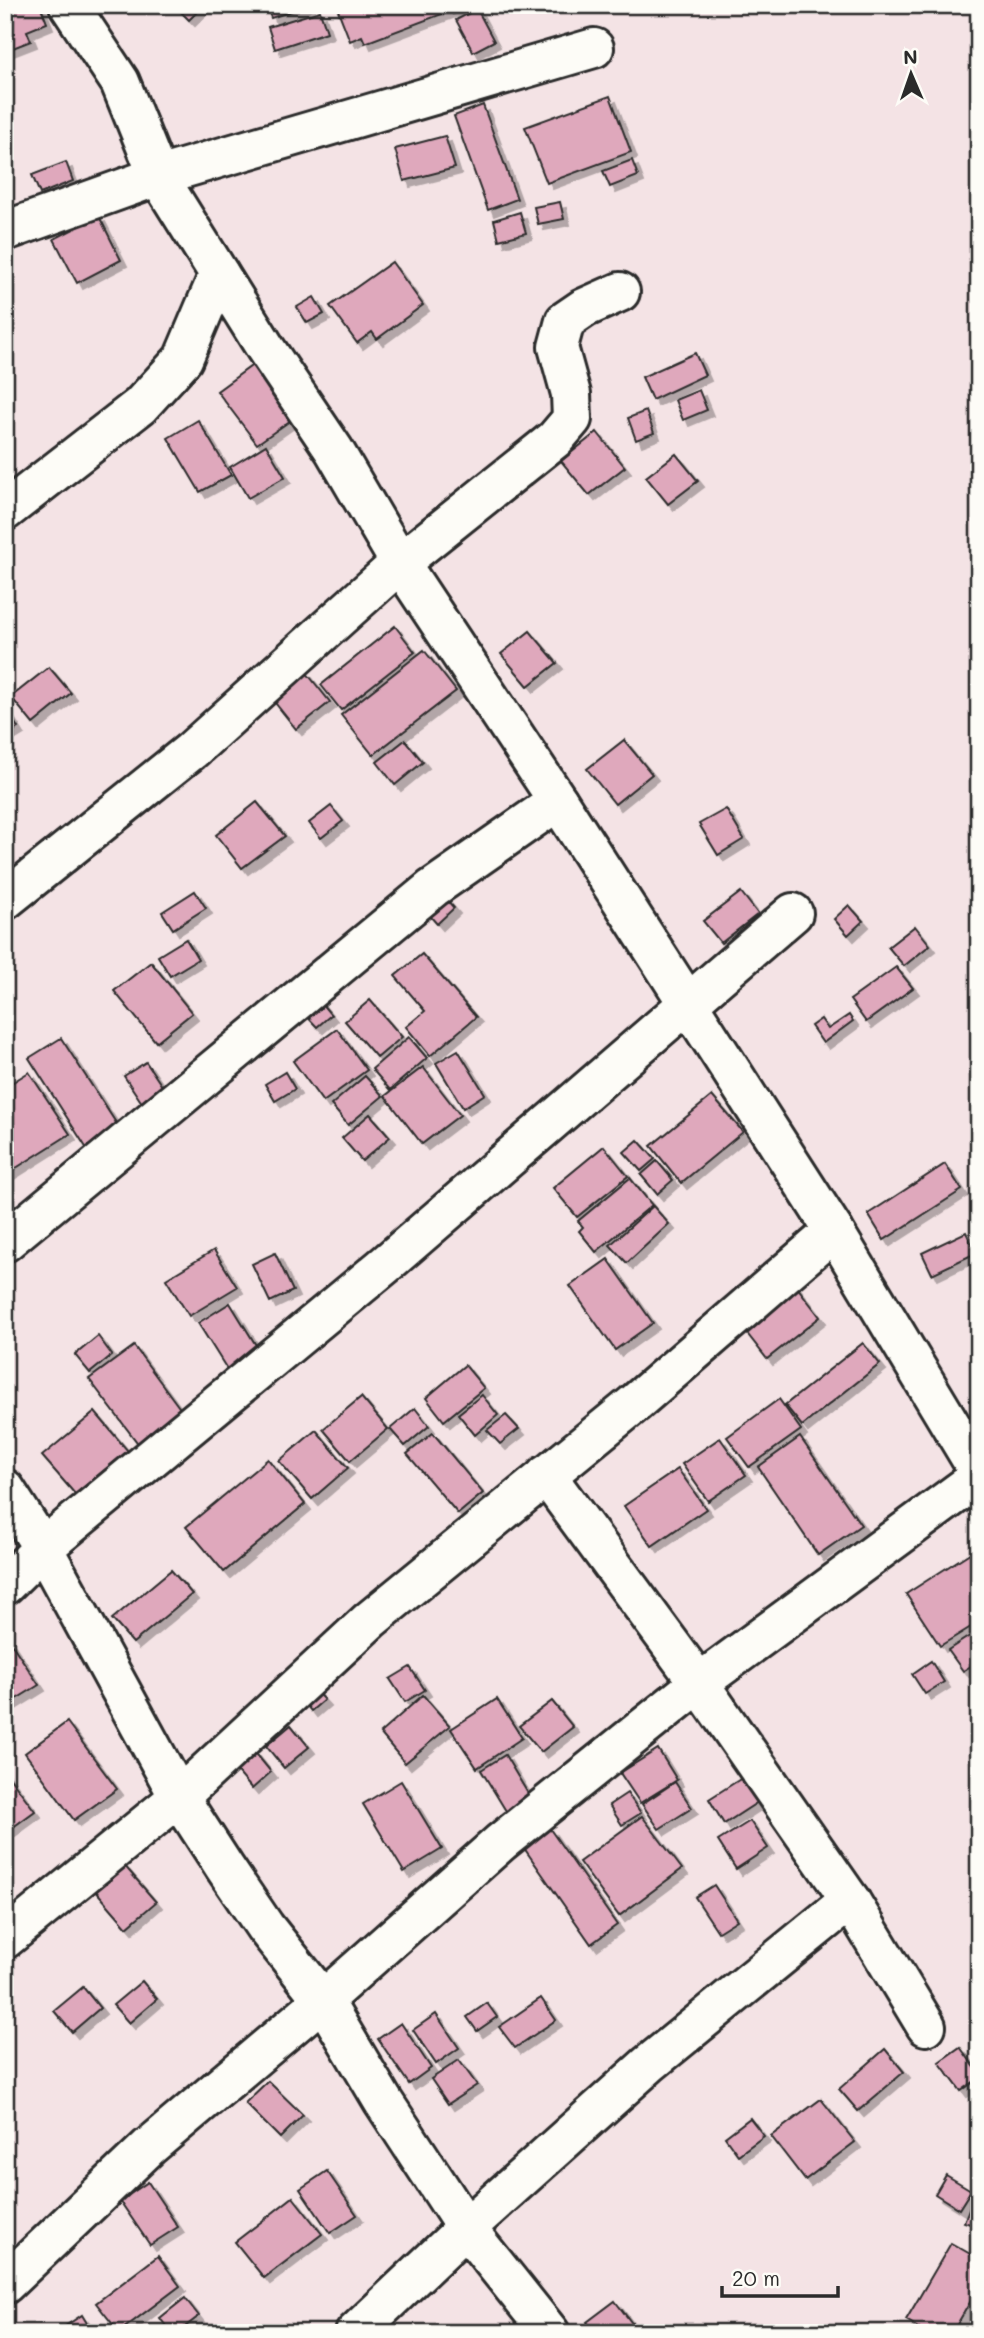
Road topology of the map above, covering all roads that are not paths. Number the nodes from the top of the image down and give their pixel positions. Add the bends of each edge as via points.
1 (69, 5) edge
2 (594, 48) dead end
3 (158, 176) junction
4 (5, 231) edge
5 (219, 274) junction
6 (620, 292) dead end
7 (5, 511) edge
8 (401, 563) junction
9 (558, 801) junction
10 (5, 900) edge
11 (793, 913) dead end
12 (687, 1001) junction
13 (834, 1231) junction
14 (5, 1242) edge
15 (546, 1475) junction
16 (979, 1475) edge
17 (5, 1489) edge
18 (43, 1548) junction
19 (5, 1584) edge
20 (699, 1683) junction
21 (179, 1797) junction
22 (850, 1900) junction
23 (5, 1939) edge
24 (323, 2000) junction
25 (926, 2026) dead end
26 (466, 2228) junction
27 (5, 2284) edge
28 (355, 2333) edge
29 (550, 2333) edge

1 - 3 street via 120,82
2 - 3 street
3 - 4 street
3 - 5 street
5 - 7 street via 183,359 140,406
5 - 8 street via 334,450
6 - 8 street via 565,321 558,347 571,394 572,419 555,439
8 - 9 street
8 - 10 street via 191,751
9 - 12 street
9 - 14 street via 433,888
11 - 12 street
12 - 13 street
12 - 18 street via 385,1265
13 - 15 street
13 - 16 street
15 - 20 street
15 - 21 street via 370,1620
16 - 20 street
17 - 18 street
18 - 19 street
18 - 21 street
20 - 22 street
20 - 24 street via 501,1842
21 - 23 street
21 - 24 street via 265,1927
22 - 25 street
22 - 26 street via 649,2064
24 - 26 street
24 - 27 street via 149,2147
26 - 28 street
26 - 29 street

